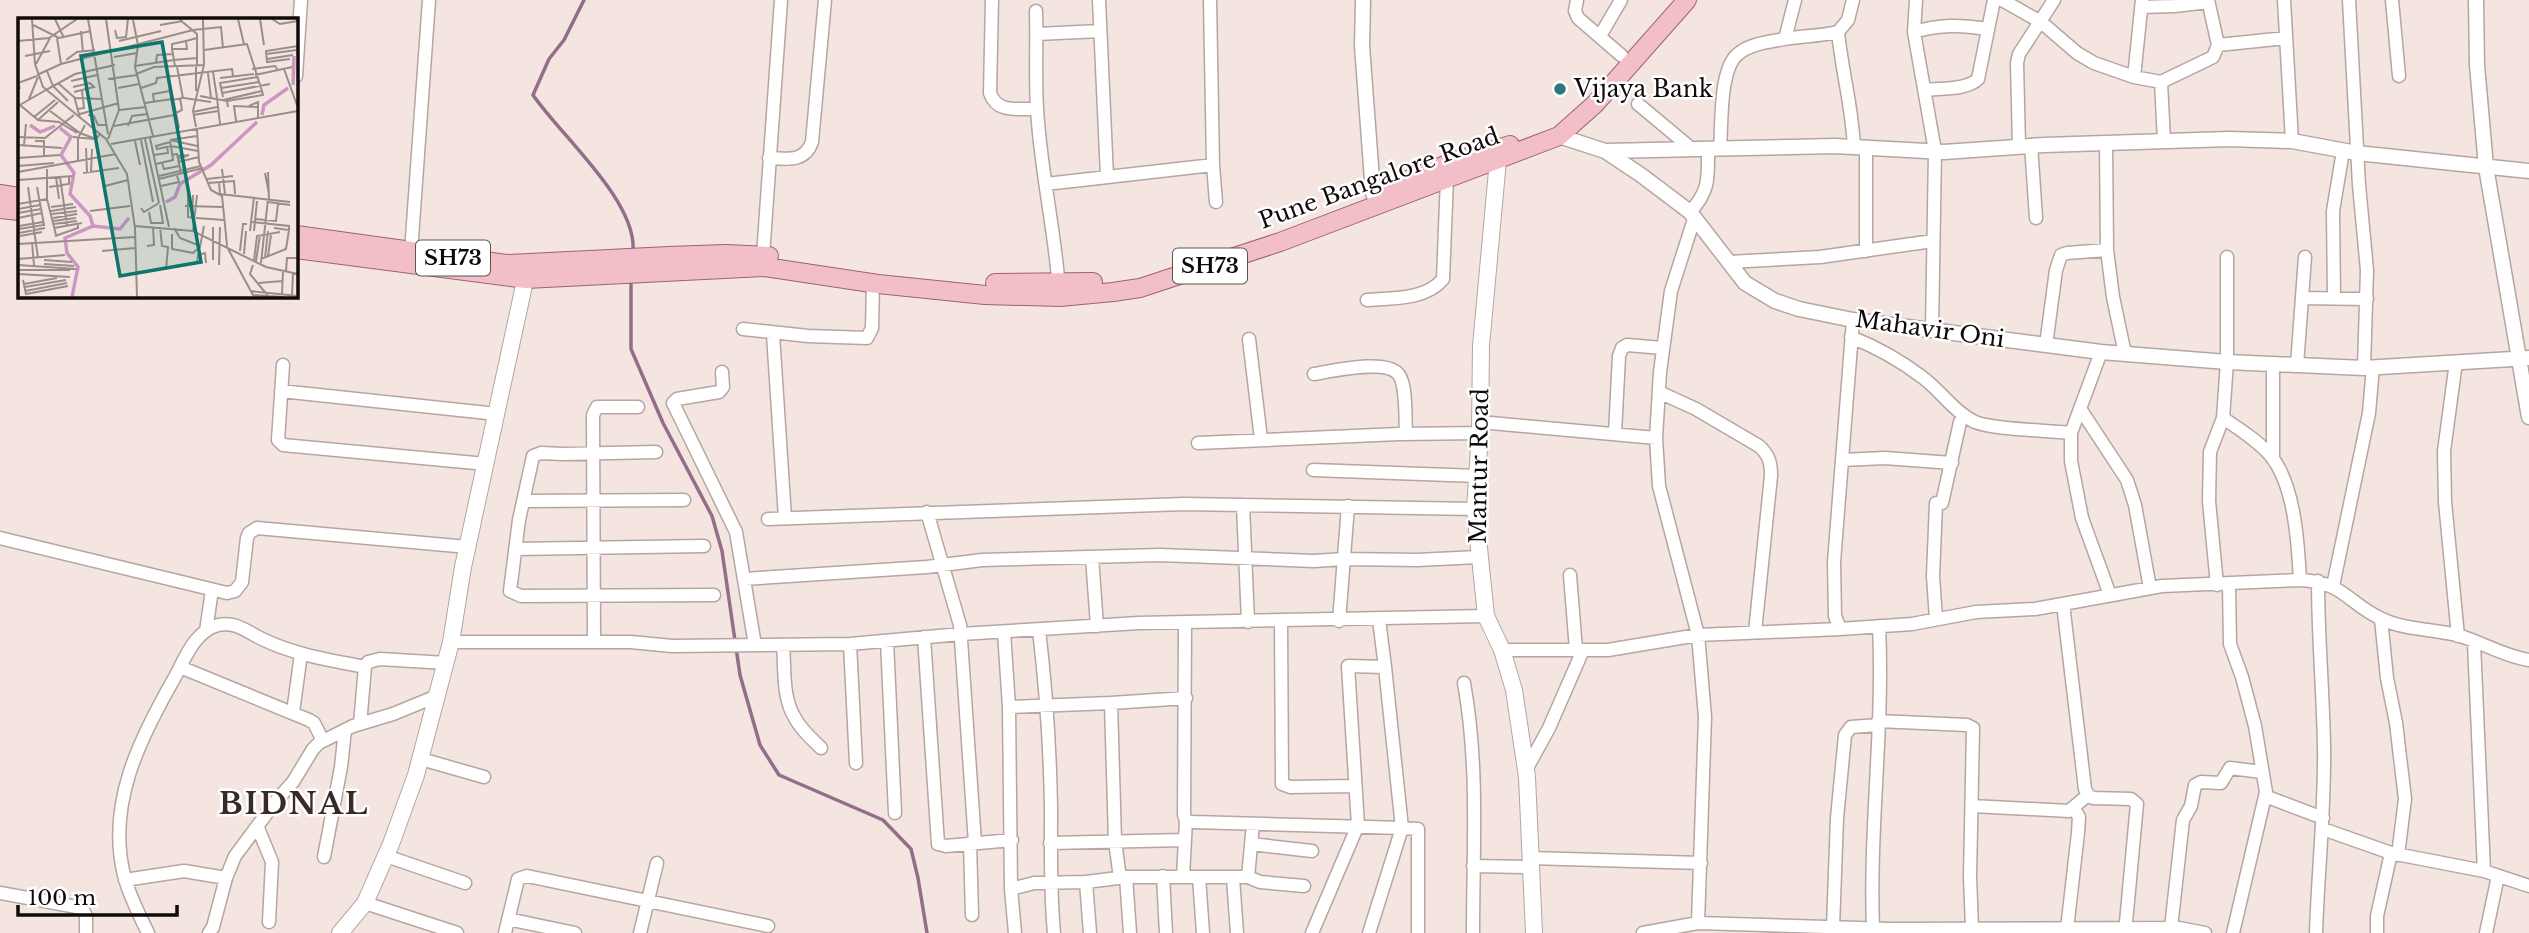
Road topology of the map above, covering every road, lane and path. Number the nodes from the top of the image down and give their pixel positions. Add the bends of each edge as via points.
1 (302, 0) edge
2 (429, 0) edge
3 (781, 0) edge
4 (825, 0) edge
5 (992, 0) edge
6 (1098, 0) edge
7 (1210, 0) edge
8 (1363, 0) edge
9 (1577, 0) edge
10 (1621, 0) edge
11 (1672, 0) edge
12 (1687, 0) edge
13 (1795, 0) edge
14 (1853, 0) edge
15 (1916, 0) edge
16 (1994, 0) edge
17 (2002, 0) edge
18 (2053, 0) edge
19 (2284, 0) edge
20 (2349, 0) edge
21 (2392, 0) edge
22 (2476, 0) edge
23 (2208, 1) edge
24 (2141, 3) edge
25 (1036, 11) dead end
26 (2041, 22) junction
27 (1988, 29) junction
28 (1100, 32) junction
29 (1839, 32) junction
30 (1914, 32) junction
31 (1037, 34) junction
32 (1600, 36) junction
33 (2286, 38) junction
34 (1785, 39) junction
35 (2218, 46) junction
36 (298, 51) edge
37 (1622, 57) junction
38 (2399, 76) dead end
39 (2134, 77) junction
40 (1608, 80) junction
41 (2161, 82) junction
42 (1925, 90) junction
43 (1638, 104) dead end
44 (1037, 109) junction
45 (1559, 136) junction
46 (2164, 141) junction
47 (2292, 141) junction
48 (2106, 144) junction
49 (2025, 146) junction
50 (1860, 147) junction
51 (1692, 149) junction
52 (1714, 149) junction
53 (1605, 151) junction
54 (1935, 151) junction
55 (2350, 152) junction
56 (769, 158) junction
57 (1498, 160) junction
58 (1213, 165) junction
59 (2486, 167) junction
60 (2529, 171) edge
61 (1107, 177) junction
62 (1447, 178) junction
63 (1046, 184) junction
64 (0, 194) edge
65 (18, 197) edge
66 (1375, 198) junction
67 (1216, 202) dead end
68 (0, 209) edge
69 (18, 211) edge
70 (1692, 215) junction
71 (2036, 218) dead end
72 (298, 235) edge
73 (1933, 241) junction
74 (298, 249) edge
75 (2107, 250) junction
76 (1866, 251) junction
77 (411, 252) junction
78 (763, 256) junction
79 (2227, 257) dead end
80 (2305, 257) dead end
81 (1729, 262) junction
82 (653, 265) junction
83 (528, 271) junction
84 (848, 274) junction
85 (873, 283) junction
86 (946, 286) junction
87 (1059, 290) junction
88 (2302, 298) junction
89 (2334, 298) junction
90 (2367, 299) junction
91 (1367, 300) dead end
92 (1853, 320) junction
93 (743, 329) dead end
94 (1932, 330) junction
95 (773, 334) junction
96 (1851, 337) junction
97 (1250, 339) dead end
98 (2046, 345) junction
99 (1663, 348) junction
100 (2101, 352) junction
101 (2125, 354) junction
102 (2525, 359) edge
103 (2227, 362) junction
104 (2456, 362) junction
105 (2273, 364) junction
106 (283, 365) dead end
107 (2297, 365) junction
108 (2368, 368) junction
109 (722, 372) dead end
110 (1314, 374) dead end
111 (281, 391) junction
112 (1661, 393) junction
113 (638, 407) dead end
114 (2081, 410) junction
115 (497, 414) junction
116 (2529, 417) edge
117 (2223, 418) junction
118 (1960, 422) dead end
119 (1480, 428) junction
120 (1615, 433) junction
121 (2071, 433) junction
122 (1406, 434) junction
123 (1656, 438) junction
124 (1261, 439) junction
125 (1198, 443) dead end
126 (656, 452) dead end
127 (593, 454) junction
128 (2273, 457) junction
129 (1842, 460) junction
130 (1952, 463) junction
131 (486, 464) junction
132 (1313, 470) dead end
133 (1477, 476) junction
134 (594, 500) junction
135 (684, 500) dead end
136 (523, 501) junction
137 (1243, 505) junction
138 (1348, 506) junction
139 (1475, 509) junction
140 (927, 512) junction
141 (785, 518) junction
142 (768, 519) dead end
143 (0, 538) edge
144 (704, 546) dead end
145 (468, 547) junction
146 (515, 549) junction
147 (595, 549) junction
148 (1092, 557) junction
149 (1478, 557) junction
150 (1246, 558) junction
151 (1345, 559) junction
152 (943, 565) junction
153 (1570, 575) dead end
154 (744, 579) junction
155 (2300, 580) junction
156 (2318, 581) junction
157 (2223, 584) junction
158 (2333, 586) junction
159 (2150, 588) junction
160 (212, 590) junction
161 (714, 595) dead end
162 (2110, 595) junction
163 (595, 596) junction
164 (2063, 604) junction
165 (1486, 616) junction
166 (1936, 619) junction
167 (2381, 619) junction
168 (1379, 620) junction
169 (1339, 621) junction
170 (1248, 622) junction
171 (1282, 622) junction
172 (1185, 623) junction
173 (1097, 626) junction
174 (1879, 626) junction
175 (1840, 629) junction
176 (1039, 630) junction
177 (205, 631) junction
178 (1004, 632) junction
179 (1755, 632) junction
180 (961, 634) junction
181 (1698, 635) junction
182 (2458, 636) junction
183 (924, 638) junction
184 (887, 641) junction
185 (451, 642) junction
186 (594, 642) junction
187 (2474, 643) junction
188 (850, 644) junction
189 (750, 645) junction
190 (783, 645) junction
191 (1503, 650) junction
192 (1579, 650) junction
193 (301, 654) junction
194 (2529, 660) edge
195 (446, 663) junction
196 (180, 667) junction
197 (365, 667) junction
198 (1385, 667) junction
199 (1464, 683) dead end
200 (437, 696) junction
201 (1186, 698) junction
202 (1111, 703) junction
203 (1047, 705) junction
204 (1009, 707) junction
205 (293, 712) junction
206 (1878, 723) junction
207 (360, 724) junction
208 (345, 730) junction
209 (323, 741) junction
210 (821, 748) dead end
211 (421, 759) junction
212 (856, 763) dead end
213 (1526, 769) junction
214 (2262, 772) junction
215 (484, 777) dead end
216 (1355, 786) junction
217 (2088, 795) junction
218 (2265, 796) junction
219 (1972, 806) junction
220 (2074, 809) junction
221 (895, 813) dead end
222 (1186, 820) junction
223 (2323, 823) junction
224 (1253, 824) junction
225 (1358, 825) junction
226 (258, 828) junction
227 (1402, 828) junction
228 (1012, 839) junction
229 (1184, 840) junction
230 (1115, 841) junction
231 (973, 843) junction
232 (1050, 843) junction
233 (1251, 844) junction
234 (1312, 851) dead end
235 (2394, 854) junction
236 (386, 856) junction
237 (324, 857) dead end
238 (657, 863) dead end
239 (1530, 863) junction
240 (1701, 863) junction
241 (1473, 866) junction
242 (2484, 871) junction
243 (1163, 876) junction
244 (2498, 876) junction
245 (1183, 877) junction
246 (1199, 877) junction
247 (1248, 877) junction
248 (226, 878) junction
249 (1123, 878) junction
250 (1233, 878) junction
251 (125, 880) junction
252 (1049, 882) junction
253 (1086, 882) junction
254 (465, 883) dead end
255 (1304, 886) dead end
256 (2529, 886) edge
257 (1011, 889) junction
258 (0, 893) edge
259 (649, 901) junction
260 (365, 903) junction
261 (972, 915) dead end
262 (508, 919) junction
263 (270, 922) dead end
264 (768, 926) dead end
265 (1705, 926) edge
266 (1833, 927) junction
267 (2171, 928) junction
268 (1965, 929) edge
269 (2067, 929) junction
270 (1868, 930) edge
271 (2043, 931) edge
272 (2125, 931) edge
273 (86, 933) edge
274 (148, 933) edge
275 (209, 933) edge
276 (340, 933) edge
277 (457, 933) edge
278 (505, 933) edge
279 (575, 933) edge
280 (640, 933) edge
281 (1015, 933) edge
282 (1054, 933) edge
283 (1090, 933) edge
284 (1130, 933) edge
285 (1166, 933) edge
286 (1203, 933) edge
287 (1237, 933) edge
288 (1312, 933) edge
289 (1369, 933) edge
290 (1418, 933) edge
291 (1473, 933) edge
292 (1534, 933) edge
293 (1643, 933) edge
294 (2205, 933) edge
295 (2233, 933) edge
296 (2316, 933) edge
297 (2377, 933) edge
298 (2486, 933) edge

1 - 36 street
2 - 77 street
3 - 56 street
4 - 56 street via 809,152 803,157
5 - 44 street via 992,100 1004,108
6 - 28 street
7 - 58 street
8 - 66 street via 1362,46
9 - 32 street via 1578,18
10 - 32 street
11 - 37 main road, Pune Bangalore Road / SH73
12 - 40 main road, Pune Bangalore Road / SH73
13 - 34 street
14 - 29 street
15 - 30 street
16 - 27 street
17 - 26 street
18 - 26 street
19 - 33 street
20 - 55 street
21 - 38 street
22 - 59 street
23 - 24 street via 2175,6
23 - 35 street
24 - 39 street
25 - 31 street
26 - 39 street via 2077,53
26 - 49 street via 2017,64
27 - 30 street via 1955,24
27 - 42 street via 1979,79 1964,86
28 - 31 street
28 - 61 street
29 - 34 street
29 - 50 street via 1841,64
30 - 42 street
31 - 44 street
32 - 37 street
33 - 35 street
33 - 47 street
34 - 52 street via 1746,48 1729,64
35 - 41 street via 2213,57
37 - 40 main road, Pune Bangalore Road / SH73
39 - 41 street
40 - 45 main road, Pune Bangalore Road / SH73 via 1595,104
40 - 66 main road, Pune Bangalore Road / SH73 via 1546,132 1465,157
41 - 46 street
42 - 54 street
43 - 51 street
44 - 63 street
45 - 53 street, Mahavir Oni
45 - 57 main road, Pune Bangalore Road / SH73
46 - 47 street
46 - 48 street
47 - 55 street
48 - 49 street
48 - 75 street
49 - 54 street
49 - 71 street
50 - 52 street
50 - 54 street
50 - 76 street
51 - 52 street
51 - 53 street
52 - 70 street via 1706,190
53 - 70 street, Mahavir Oni
54 - 73 street
55 - 59 street
55 - 89 street via 2333,211
55 - 90 street via 2366,238
56 - 78 street
57 - 62 main road, Pune Bangalore Road / SH73
57 - 119 main road, Mantur Road via 1481,346
58 - 61 street
58 - 67 street
59 - 60 street
59 - 102 street
61 - 63 street
62 - 66 main road, Pune Bangalore Road / SH73
62 - 91 street via 1443,279 1421,294
63 - 87 street
64 - 65 main road
66 - 87 main road, Pune Bangalore Road / SH73 via 1140,288
68 - 69 main road
70 - 81 street, Mahavir Oni
70 - 99 street via 1671,291
72 - 77 main road, SH73
73 - 76 street
73 - 94 street
74 - 83 main road, SH73
75 - 98 street via 2067,253 2058,260
75 - 101 street
76 - 81 street
77 - 83 main road, SH73
78 - 82 main road, Pune Bangalore Road / SH73 via 726,254
78 - 84 main road, Pune Bangalore Road / SH73
79 - 103 street
80 - 88 street
81 - 92 street, Mahavir Oni via 1745,283 1775,301
82 - 83 main road, SH73
82 - 84 main road, Pune Bangalore Road / SH73
83 - 115 main road
84 - 85 main road, Pune Bangalore Road / SH73
84 - 86 main road, Pune Bangalore Road / SH73 via 898,276
85 - 86 main road, Pune Bangalore Road / SH73
85 - 95 street via 872,328 867,338
86 - 87 main road, Pune Bangalore Road / SH73 via 985,295
88 - 89 street
88 - 107 street
89 - 90 street
90 - 108 street
92 - 94 street, Mahavir Oni
92 - 96 street
93 - 95 street
94 - 98 street, Mahavir Oni
95 - 141 street
96 - 121 street via 1922,377 1977,423
96 - 129 street
97 - 124 street
98 - 100 street, Mahavir Oni
99 - 112 street
99 - 120 street via 1622,348
100 - 101 street, Mahavir Oni
100 - 114 street
101 - 103 street, Mahavir Oni
102 - 104 street, Mahavir Oni
102 - 116 street
103 - 105 street, Mahavir Oni
103 - 117 street
104 - 108 street, Mahavir Oni
104 - 182 street via 2444,451
105 - 107 street, Mahavir Oni
105 - 128 street
106 - 111 street
107 - 108 street, Mahavir Oni
108 - 158 street via 2369,413
109 - 154 street via 719,392 673,403 736,532
110 - 122 street via 1392,368 1402,384
111 - 115 street
111 - 131 street via 278,440 283,445
112 - 123 street
112 - 179 street via 1759,446 1771,463
113 - 127 street via 594,410
114 - 121 street
114 - 159 street via 2127,480
115 - 131 main road
117 - 128 street
117 - 157 street via 2210,452 2209,501
118 - 130 street
119 - 120 street
119 - 122 street
119 - 133 main road, Mantur Road
120 - 123 street
121 - 162 street via 2071,461 2082,518
122 - 124 street
123 - 181 street via 1659,486
124 - 125 street
126 - 127 street
127 - 134 street
127 - 136 street via 533,456
128 - 155 street via 2296,520
129 - 130 street
129 - 175 street via 1834,562 1835,616
130 - 166 street via 1939,503 1933,576
131 - 145 main road
132 - 133 street
133 - 139 main road, Mantur Road
134 - 135 street
134 - 136 street
134 - 147 street
136 - 146 street
137 - 138 street
137 - 140 street
137 - 150 street
138 - 139 street
138 - 151 street
139 - 149 main road, Mantur Road
140 - 141 street
140 - 152 street
141 - 142 street
143 - 160 street
144 - 147 street
145 - 160 street via 257,528 247,538 239,588 227,593
145 - 185 main road
146 - 147 street
146 - 163 street via 512,594
147 - 163 street
148 - 150 street
148 - 152 street
148 - 173 street
149 - 151 street
149 - 165 main road, Mantur Road
150 - 151 street
150 - 170 street
151 - 169 street
152 - 154 street
152 - 180 street
153 - 192 street
154 - 189 street
155 - 156 street
155 - 157 street
156 - 158 street
156 - 223 street
157 - 159 street
157 - 214 street via 2230,644 2252,714
158 - 167 street
159 - 162 street
160 - 177 street
161 - 163 street
162 - 164 street
163 - 186 street
164 - 166 street
164 - 217 street
165 - 168 street
165 - 191 main road, Mantur Road
166 - 174 street
167 - 182 street
167 - 235 street via 2405,799
168 - 169 street
168 - 198 street
169 - 171 street
170 - 171 street
170 - 172 street
171 - 216 street via 1282,784
172 - 173 street
172 - 201 street
173 - 176 street
174 - 175 street
174 - 206 street
175 - 179 street
176 - 178 street
176 - 203 street
177 - 193 street via 236,625
177 - 196 street
178 - 180 street
178 - 204 street
179 - 181 street
180 - 183 street
180 - 231 street
181 - 192 street via 1608,650
181 - 240 street via 1706,717
182 - 187 street
183 - 184 street
183 - 231 street via 937,840 941,846
184 - 188 street
184 - 221 street
185 - 186 street
185 - 195 main road
186 - 189 street
187 - 194 street
187 - 242 street
188 - 190 street
188 - 212 street
189 - 190 street
190 - 210 street via 793,717
191 - 192 street
191 - 213 main road, Mantur Road
192 - 213 street via 1549,728
193 - 197 street
193 - 205 street
195 - 197 street via 373,659
195 - 200 main road
196 - 205 street
196 - 251 street via 133,758 123,790 120,836
197 - 207 street
198 - 216 street via 1348,666
198 - 227 street
199 - 241 street via 1472,729
200 - 207 street
200 - 211 main road
201 - 202 street
201 - 222 street
202 - 203 street
202 - 230 street
203 - 204 street
203 - 232 street
204 - 228 street
205 - 209 street via 314,723
206 - 219 street via 1973,728
206 - 266 street via 1851,727 1845,735
206 - 270 street
207 - 208 street
208 - 209 street
208 - 237 street
209 - 226 street
211 - 215 street
211 - 236 main road
213 - 239 main road, Mantur Road
214 - 218 street
214 - 267 street via 2230,768 2221,783 2195,785 2183,820
216 - 225 street
217 - 220 street
217 - 272 street via 2132,799 2137,804
218 - 223 street
218 - 295 street
219 - 220 street
219 - 268 street
220 - 269 street via 2079,817
222 - 224 street
222 - 229 street
223 - 235 street
223 - 296 street
224 - 225 street
224 - 233 street
225 - 227 street
225 - 288 street
226 - 248 street
226 - 263 street via 272,862
227 - 289 street
227 - 290 street via 1418,829
228 - 231 street
228 - 257 street
229 - 230 street
229 - 245 street
230 - 232 street
230 - 249 street
231 - 261 street
232 - 252 street
233 - 234 street
233 - 247 street
235 - 242 street
235 - 297 street via 2377,916
236 - 254 street
236 - 260 main road
238 - 259 street
239 - 240 street
239 - 241 street
239 - 292 main road, Mantur Road
240 - 265 street
241 - 291 street
242 - 244 street
243 - 245 street
243 - 249 street
243 - 285 street
244 - 256 street
244 - 298 street
245 - 246 street
246 - 250 street
246 - 286 street
247 - 250 street
247 - 255 street
248 - 251 street via 184,871
248 - 275 street
249 - 253 street
249 - 284 street
250 - 287 street
251 - 274 street
252 - 253 street
252 - 257 street
252 - 282 street
253 - 283 street
257 - 281 street
258 - 273 street via 82,908
259 - 262 street via 522,877
259 - 264 street
259 - 280 street
260 - 276 main road
260 - 277 street
262 - 278 street
262 - 279 street
265 - 266 street
265 - 293 street
266 - 270 street
267 - 272 street
267 - 294 street
268 - 270 street
268 - 271 street
269 - 271 street
269 - 272 street

